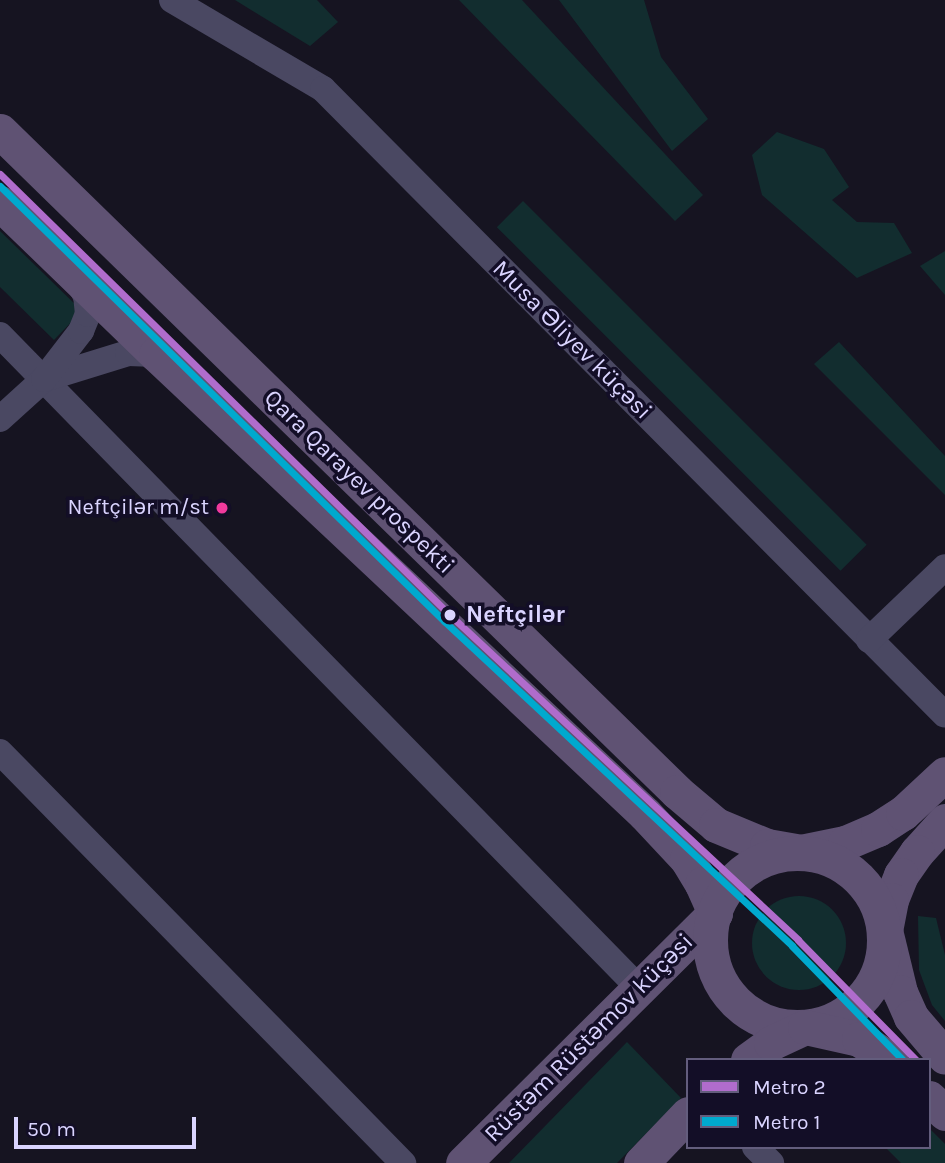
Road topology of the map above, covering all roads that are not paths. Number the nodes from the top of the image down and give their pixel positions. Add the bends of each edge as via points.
1 (172, 0) edge
2 (0, 131) edge
3 (0, 203) edge
4 (76, 277) junction
5 (0, 335) edge
6 (156, 354) junction
7 (44, 379) junction
8 (0, 419) edge
9 (945, 567) edge
10 (869, 640) junction
11 (940, 710) edge
12 (0, 752) edge
13 (945, 774) edge
14 (945, 821) edge
15 (801, 852) junction
16 (715, 913) junction
17 (885, 930) junction
18 (638, 987) junction
19 (805, 1027) junction
20 (945, 1057) edge
21 (751, 1058) edge
22 (888, 1058) edge
23 (931, 1100) edge
24 (945, 1113) edge
25 (686, 1116) edge
26 (757, 1149) edge
27 (403, 1163) edge
28 (463, 1163) edge
29 (641, 1163) edge
30 (771, 1163) edge

1 - 10 street, Musa Əliyev küçəsi via 323,89
2 - 15 main road, Qara Qarayev prospekti via 695,809 739,837
3 - 4 main road, Qara Qarayev prospekti
4 - 6 main road, Qara Qarayev prospekti
4 - 7 street via 86,296 88,314 81,331
5 - 7 street
6 - 7 street via 128,353
6 - 16 main road, Qara Qarayev prospekti via 659,828 687,859
7 - 8 street
7 - 18 street
9 - 10 street
10 - 11 street, Musa Əliyev küçəsi
12 - 27 street
13 - 15 main road via 878,829 845,843
14 - 17 main road via 901,875
15 - 16 main road via 772,856 750,866 732,882
15 - 17 main road via 832,859 858,876 876,900
16 - 18 main road, Rüstəm Rüstəmov küçəsi
16 - 19 main road via 712,962 722,985 757,1017 780,1026
17 - 19 main road via 883,959 873,985 855,1006 831,1020
17 - 20 main road via 911,1017
18 - 28 main road, Rüstəm Rüstəmov küçəsi
19 - 21 main road
19 - 22 main road via 859,1039
23 - 24 main road
25 - 29 main road
26 - 30 street

